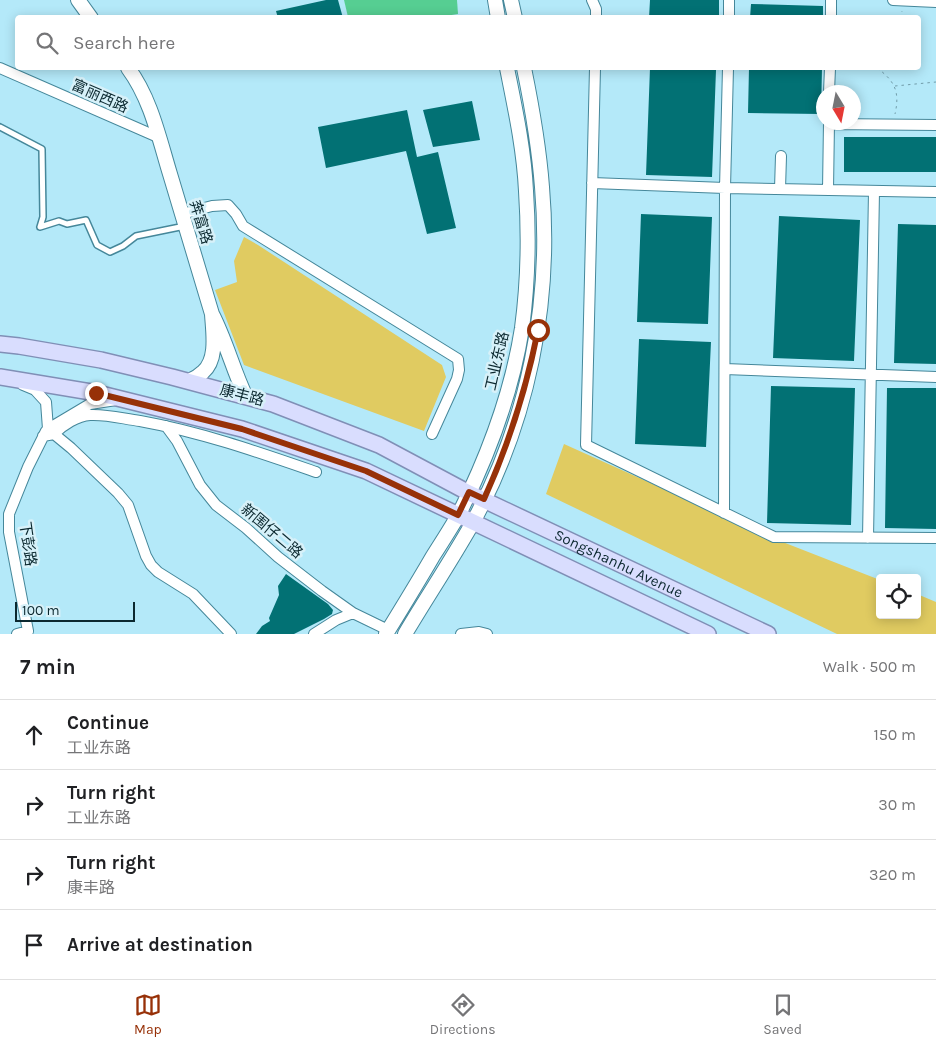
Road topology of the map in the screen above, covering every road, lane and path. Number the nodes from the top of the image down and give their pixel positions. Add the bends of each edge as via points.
1 (78, 0) edge
2 (495, 0) edge
3 (511, 0) edge
4 (592, 0) edge
5 (729, 0) edge
6 (831, 0) edge
7 (894, 0) edge
8 (936, 2) edge
9 (90, 15) edge
10 (498, 15) edge
11 (514, 15) edge
12 (596, 15) edge
13 (729, 15) edge
14 (831, 15) edge
15 (0, 68) edge
16 (130, 70) edge
17 (507, 70) edge
18 (524, 70) edge
19 (595, 70) edge
20 (728, 70) edge
21 (830, 70) edge
22 (880, 70) edge
23 (883, 72) joint
24 (936, 82) edge
25 (829, 85) edge
26 (894, 86) junction
27 (861, 124) edge
28 (892, 125) junction
29 (936, 125) edge
30 (0, 127) edge
31 (829, 130) edge
32 (160, 138) junction
33 (781, 156) dead end
34 (592, 184) junction
35 (725, 188) junction
36 (780, 189) junction
37 (828, 190) junction
38 (874, 191) junction
39 (936, 192) edge
40 (183, 220) junction
41 (212, 314) junction
42 (0, 344) edge
43 (725, 369) junction
44 (871, 374) junction
45 (4, 377) edge
46 (936, 377) edge
47 (189, 382) junction
48 (246, 397) junction
49 (121, 399) junction
50 (166, 426) junction
51 (48, 433) junction
52 (432, 434) dead end
53 (316, 472) dead end
54 (469, 492) junction
55 (484, 499) junction
56 (724, 512) junction
57 (458, 515) junction
58 (472, 523) junction
59 (868, 538) junction
60 (936, 538) edge
61 (353, 613) junction
62 (387, 632) edge
63 (17, 634) edge
64 (231, 634) edge
65 (314, 634) edge
66 (405, 634) edge
67 (461, 634) edge
68 (487, 634) edge
69 (708, 634) edge
70 (768, 634) edge

1 - 9 main road
2 - 10 main road
3 - 11 main road
4 - 12 street
5 - 13 street
6 - 14 street
7 - 8 street
15 - 32 street, 富丽西路
16 - 32 main road, 奔富路 via 155,120
17 - 54 main road, 工业东路 via 518,121 526,190 525,297 522,328 498,424
18 - 55 main road via 534,118 542,190 543,264 538,330 513,429
19 - 34 street
20 - 35 street
21 - 25 street
22 - 23 path
23 - 26 path
24 - 26 path
26 - 28 path via 896,108
27 - 28 street
28 - 29 street
30 - 40 lane via 42,149 43,217 40,227 59,221 67,224 86,220 97,245 110,252 136,236
31 - 37 street
32 - 40 main road, 奔富路
33 - 36 street
34 - 35 street
34 - 56 street via 586,445
35 - 36 street
35 - 43 street
36 - 37 street
37 - 38 street
38 - 39 street
38 - 44 street
40 - 41 main road, 奔富路
40 - 52 street via 212,206 228,206 243,226 458,359 457,379
41 - 47 main road via 214,340 211,361 204,372
41 - 48 main road
42 - 47 main road, 康丰路 via 101,360
43 - 44 street
43 - 56 street
44 - 46 street
44 - 59 street
45 - 49 main road
45 - 51 street, 下彭路 via 35,390 46,402
47 - 48 main road, 康丰路
48 - 54 main road, 康丰路 via 273,404 379,445
49 - 51 street via 90,404
49 - 57 main road via 242,429 366,471
50 - 51 street via 91,415 77,418
50 - 53 street via 247,448
50 - 61 street, 新围仔二路 via 200,486 216,504 278,557
51 - 63 street, 下彭路 via 8,514 8,532 28,631
51 - 64 street via 71,448 128,505 146,556 158,572 193,594
54 - 55 main road, Songshanhu Avenue
54 - 57 main road, 工业东路
55 - 58 main road
55 - 70 main road, Songshanhu Avenue
56 - 59 street via 774,536
57 - 58 main road, Songshanhu Avenue
57 - 62 main road, 工业东路
58 - 66 main road
58 - 69 main road, Songshanhu Avenue
59 - 60 street
61 - 62 street, 新围仔二路
61 - 65 street
67 - 68 street

